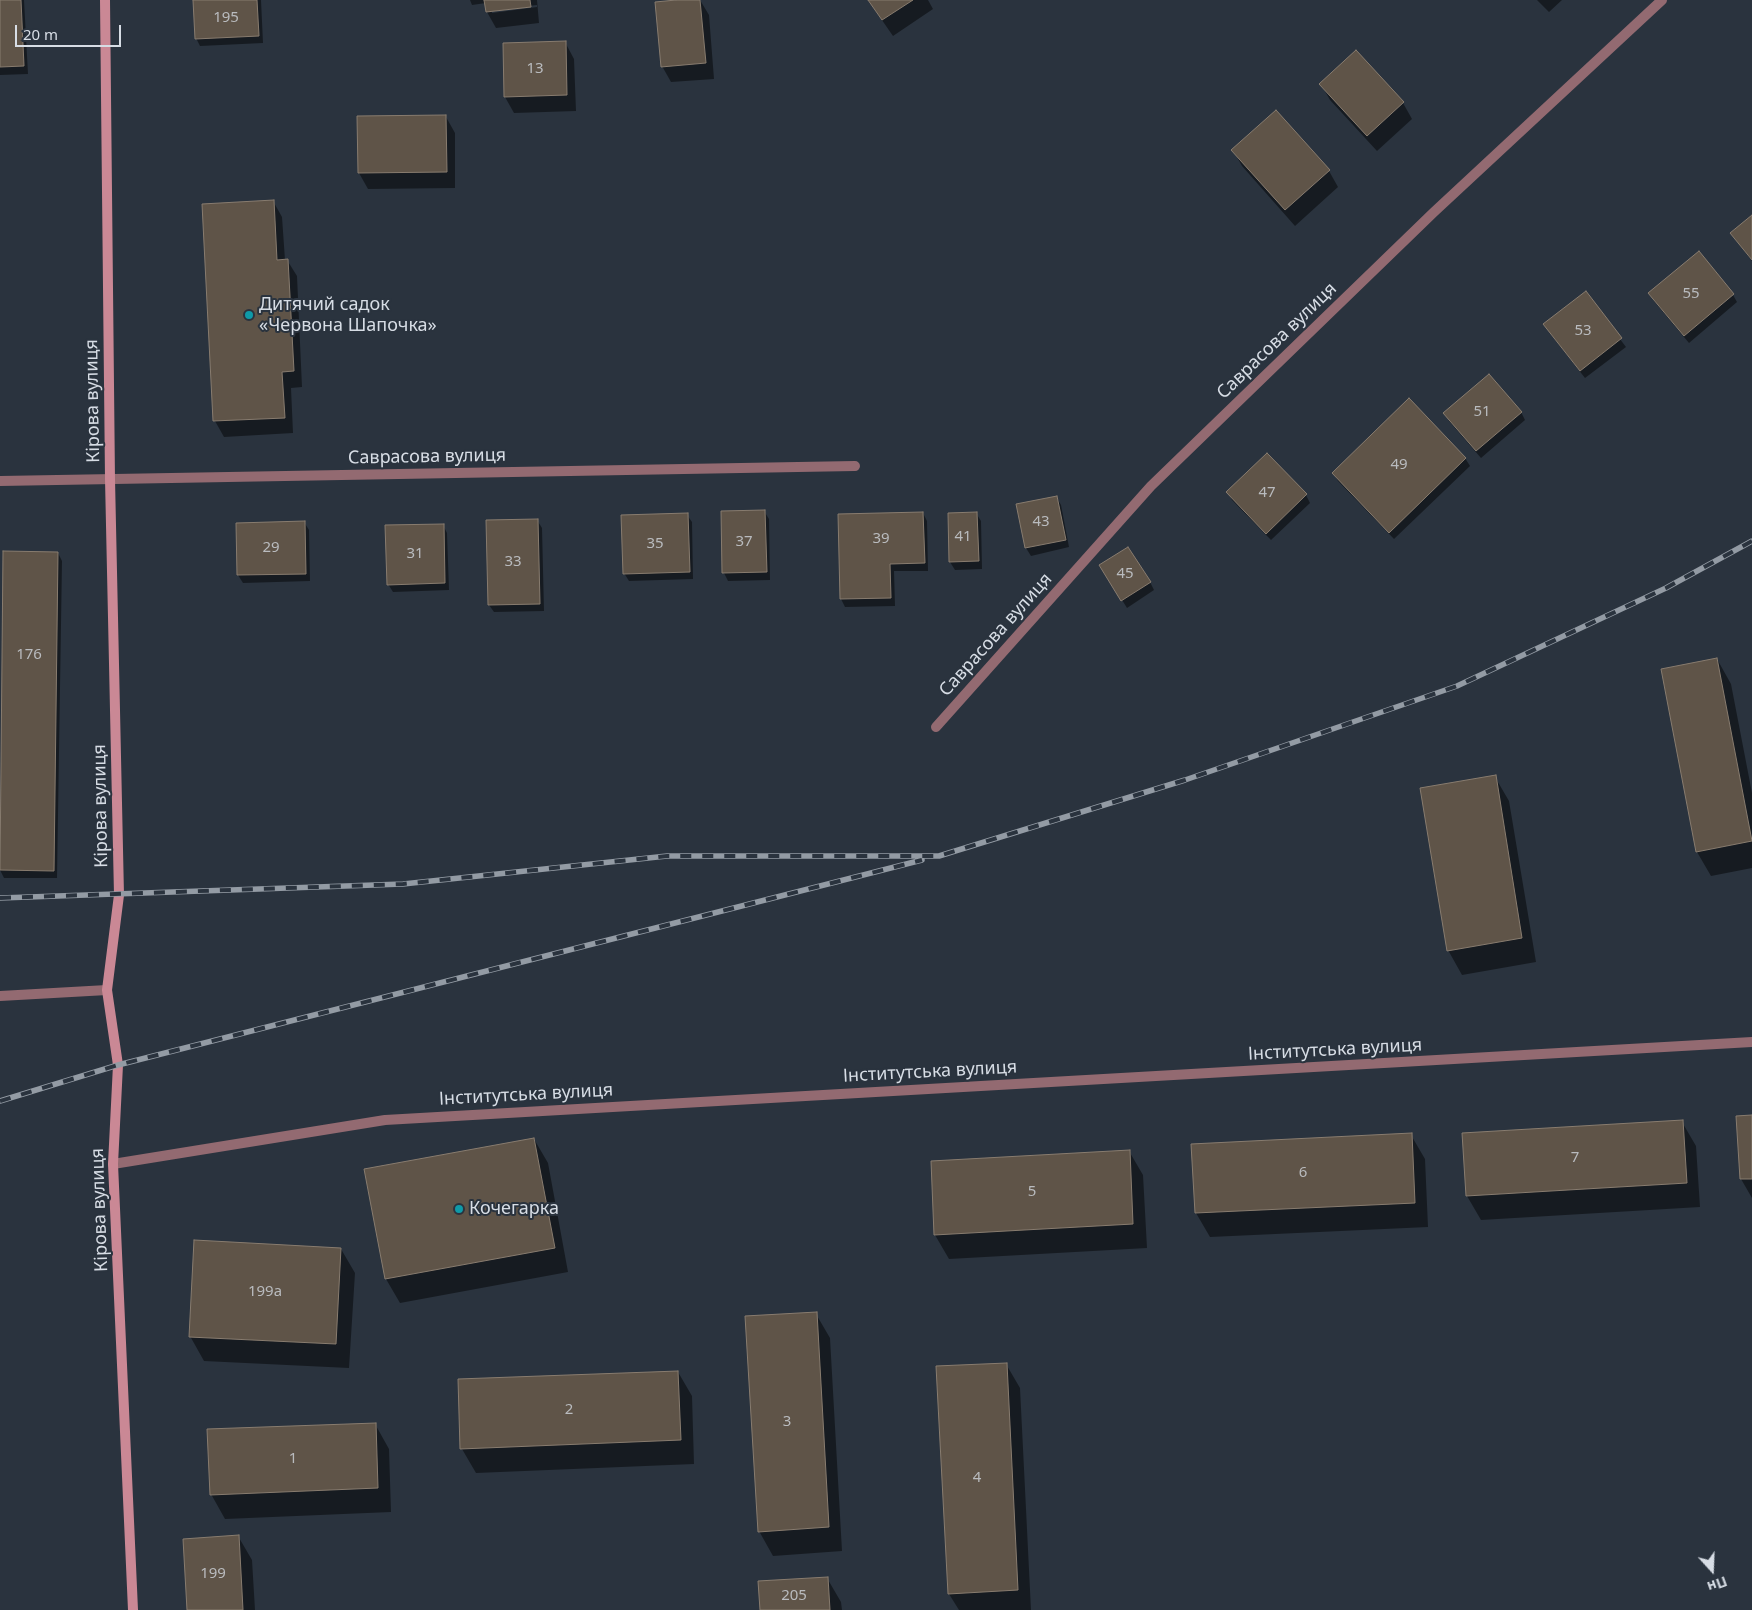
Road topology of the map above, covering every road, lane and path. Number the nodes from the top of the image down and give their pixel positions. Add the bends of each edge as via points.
1 (105, 0) edge
2 (1662, 0) edge
3 (855, 466) dead end
4 (110, 479) junction
5 (0, 481) edge
6 (936, 727) dead end
7 (107, 990) junction
8 (0, 996) edge
9 (1752, 1042) edge
10 (113, 1164) junction
11 (133, 1610) edge

1 - 4 main road, Кірова вулиця
2 - 6 street, Саврасова вулиця via 1434,212 1151,486
3 - 4 street, Саврасова вулиця
4 - 5 street, Саврасова вулиця
4 - 7 main road, Кірова вулиця via 119,895
7 - 8 street
7 - 10 main road, Кірова вулиця via 118,1065
9 - 10 street, Інститутська вулиця via 385,1120
10 - 11 main road, Кірова вулиця

